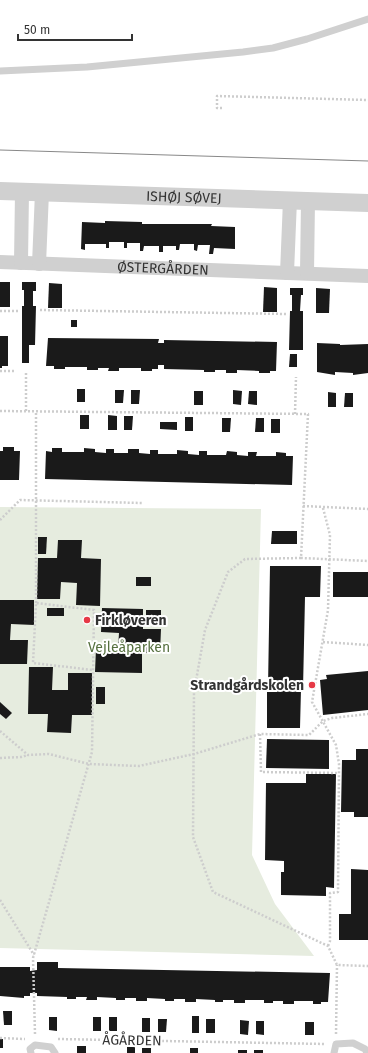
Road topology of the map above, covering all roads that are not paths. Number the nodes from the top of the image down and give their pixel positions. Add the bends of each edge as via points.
1 (368, 19) edge
2 (0, 71) edge
3 (0, 191) edge
4 (22, 192) junction
5 (42, 192) junction
6 (290, 200) junction
7 (308, 201) junction
8 (368, 203) edge
9 (0, 262) edge
10 (21, 264) junction
11 (39, 264) junction
12 (287, 273) junction
13 (306, 273) junction
14 (368, 276) edge
15 (30, 1053) edge
16 (55, 1053) edge
17 (334, 1053) edge
18 (367, 1053) edge

1 - 2 lane via 273,48 87,67
3 - 4 street, ISHØJ SØVEJ
4 - 5 street, ISHØJ SØVEJ
4 - 10 street
5 - 6 street, ISHØJ SØVEJ
5 - 11 street
6 - 7 street, ISHØJ SØVEJ
6 - 12 street
7 - 8 street, ISHØJ SØVEJ
7 - 13 street
9 - 10 street, ØSTERGÅRDEN
10 - 11 street, ØSTERGÅRDEN
11 - 12 street, ØSTERGÅRDEN
12 - 13 street, ØSTERGÅRDEN
13 - 14 street, ØSTERGÅRDEN
15 - 16 lane via 30,1049 35,1045 51,1047
17 - 18 lane via 336,1044 353,1043 366,1049

